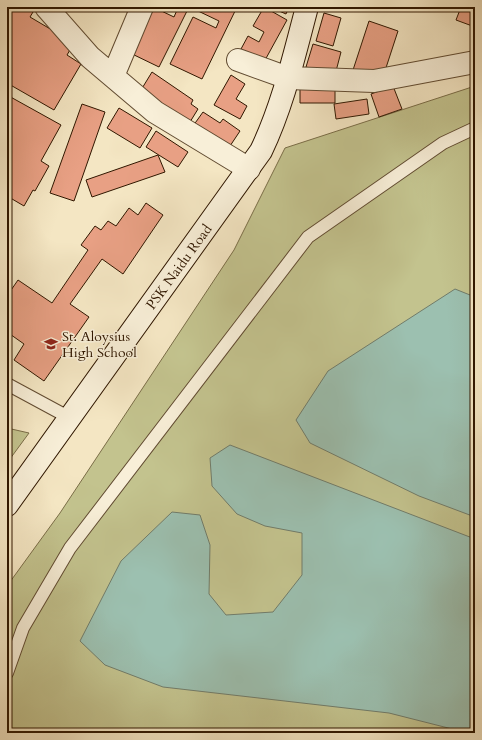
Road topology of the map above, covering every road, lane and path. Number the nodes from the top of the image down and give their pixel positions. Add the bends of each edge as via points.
1 (46, 7) edge
2 (142, 7) edge
3 (307, 7) edge
4 (238, 60) dead end
5 (475, 62) edge
6 (113, 76) junction
7 (288, 78) junction
8 (475, 128) edge
9 (249, 169) junction
10 (7, 384) edge
11 (70, 418) junction
12 (7, 505) edge
13 (7, 673) edge

1 - 6 street via 90,57
2 - 6 street
3 - 7 street, PSK Naidu Road
4 - 7 street
5 - 7 street via 374,82
6 - 9 street via 155,112
7 - 9 street, PSK Naidu Road via 262,151
8 - 13 lane via 443,143 308,237 70,548 23,628
9 - 11 street, PSK Naidu Road
10 - 11 lane
11 - 12 street, PSK Naidu Road

